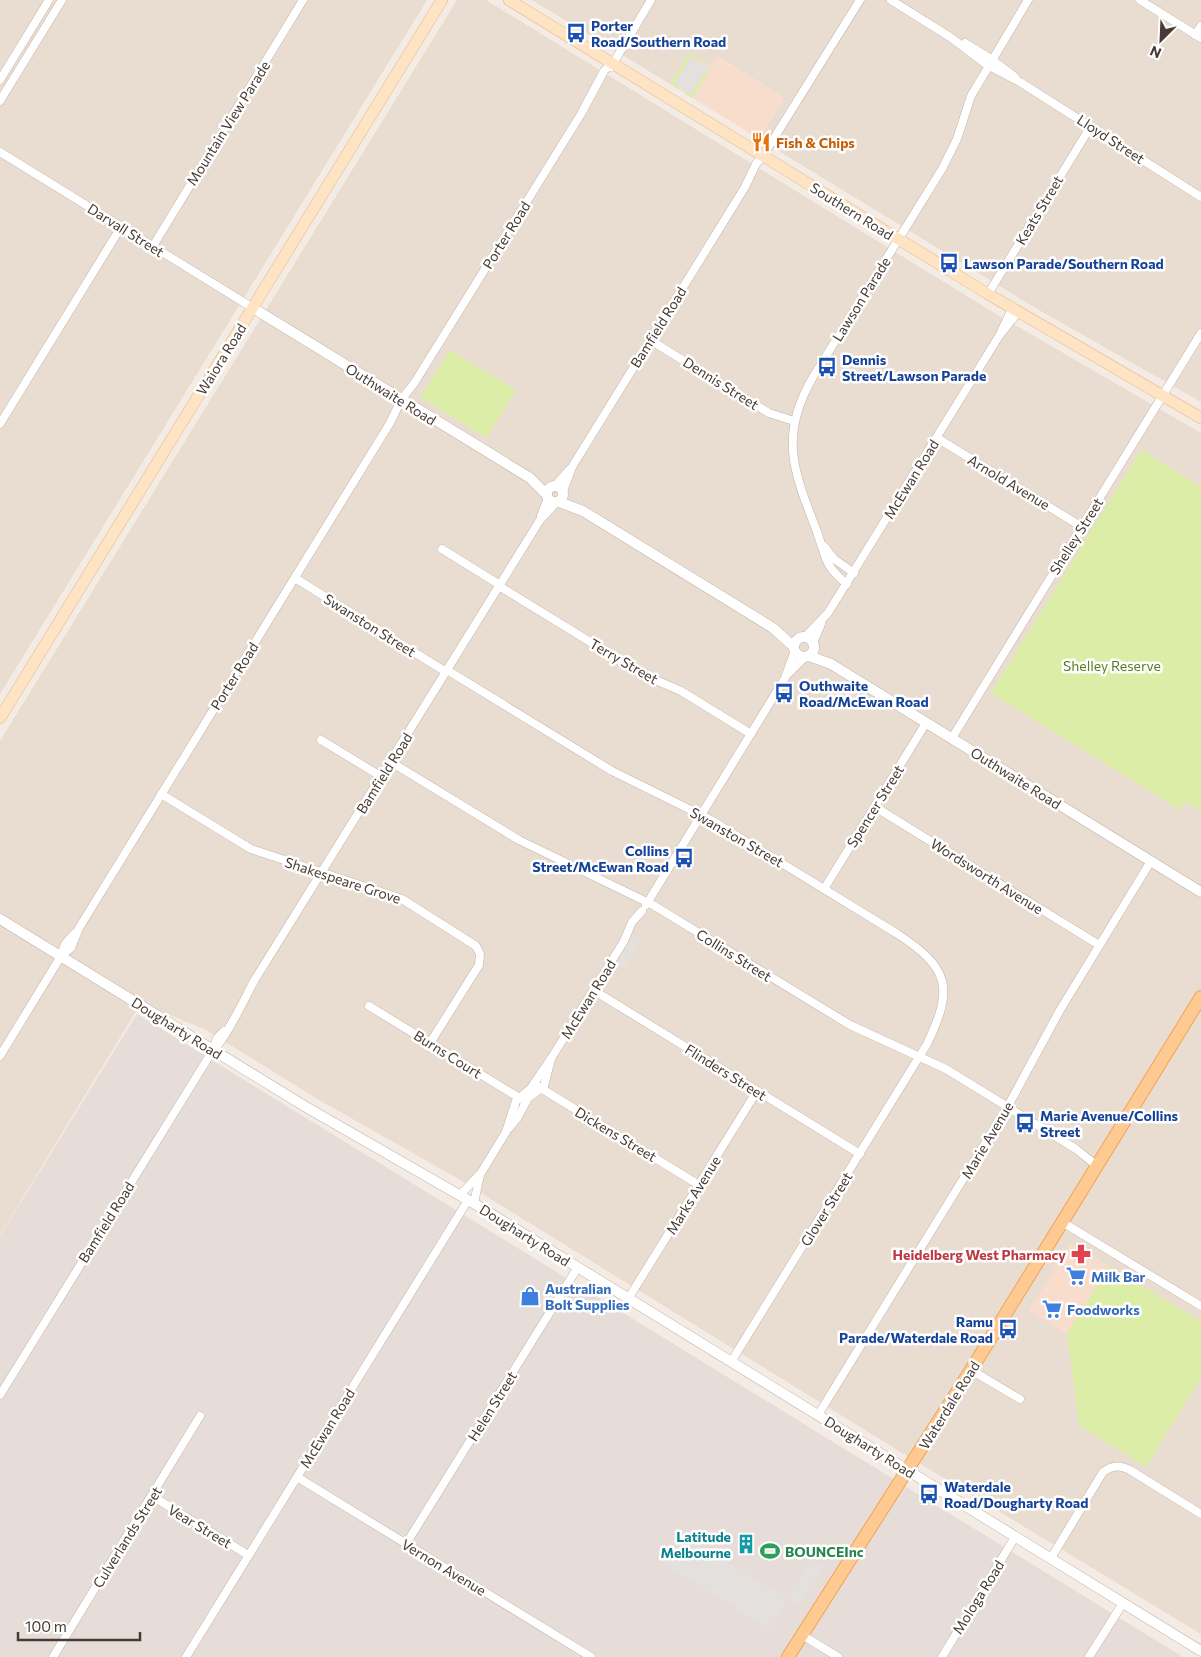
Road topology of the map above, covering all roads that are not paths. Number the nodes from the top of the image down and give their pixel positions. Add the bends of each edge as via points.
1 (49, 0) edge
2 (62, 0) edge
3 (304, 0) edge
4 (442, 0) edge
5 (509, 0) edge
6 (651, 0) edge
7 (860, 0) edge
8 (891, 0) edge
9 (1028, 0) edge
10 (1144, 1) edge
11 (1201, 26) edge
12 (1198, 37) edge
13 (989, 62) junction
14 (612, 63) junction
15 (0, 80) edge
16 (0, 101) edge
17 (1091, 126) junction
18 (0, 152) edge
19 (763, 156) junction
20 (1201, 197) edge
21 (121, 227) junction
22 (898, 239) junction
23 (153, 246) junction
24 (988, 294) junction
25 (252, 308) junction
26 (1015, 310) junction
27 (1201, 333) edge
28 (650, 340) junction
29 (1163, 396) junction
30 (404, 401) junction
31 (1200, 417) edge
32 (794, 421) junction
33 (0, 424) edge
34 (937, 438) junction
35 (555, 494) junction
36 (1082, 527) junction
37 (822, 544) junction
38 (442, 549) dead end
39 (854, 573) junction
40 (294, 578) junction
41 (846, 584) junction
42 (499, 585) junction
43 (804, 647) junction
44 (446, 671) junction
45 (0, 718) edge
46 (926, 723) junction
47 (751, 734) junction
48 (952, 738) junction
49 (321, 740) dead end
50 (390, 762) junction
51 (382, 777) junction
52 (161, 794) junction
53 (875, 806) junction
54 (701, 815) junction
55 (1151, 861) junction
56 (322, 874) junction
57 (824, 889) junction
58 (1201, 892) edge
59 (647, 903) junction
60 (0, 918) edge
61 (1100, 945) junction
62 (61, 956) junction
63 (593, 990) junction
64 (1201, 997) edge
65 (369, 1006) dead end
66 (430, 1043) junction
67 (213, 1050) junction
68 (920, 1055) junction
69 (0, 1056) edge
70 (552, 1058) junction
71 (534, 1084) junction
72 (542, 1089) junction
73 (756, 1091) junction
74 (518, 1098) junction
75 (526, 1102) junction
76 (1008, 1106) junction
77 (506, 1132) junction
78 (860, 1154) junction
79 (1099, 1163) junction
80 (481, 1173) junction
81 (699, 1185) junction
82 (467, 1199) junction
83 (1062, 1222) junction
84 (578, 1267) junction
85 (628, 1299) junction
86 (1201, 1306) edge
87 (731, 1362) junction
88 (971, 1370) junction
89 (0, 1395) edge
90 (1020, 1400) dead end
91 (818, 1415) junction
92 (200, 1416) dead end
93 (906, 1470) junction
94 (297, 1477) junction
95 (152, 1496) junction
96 (1201, 1514) edge
97 (1015, 1537) junction
98 (406, 1544) junction
99 (248, 1555) junction
100 (1051, 1558) junction
101 (1123, 1603) junction
102 (802, 1635) junction
103 (1201, 1651) edge
104 (53, 1657) edge
105 (186, 1657) edge
106 (591, 1657) edge
107 (788, 1657) edge
108 (838, 1657) edge
109 (942, 1657) edge
110 (1090, 1657) edge

1 - 15 street
2 - 16 street
3 - 23 street, Mountain View Parade
4 - 25 main road, Waiora Road
5 - 14 main road, Southern Road
6 - 14 street, Porter Road
7 - 19 street, Bamfield Road
8 - 13 street, Lloyd Street
9 - 13 street, Lawson Parade
10 - 12 street
11 - 12 street
13 - 17 street, Lloyd Street
13 - 22 street, Lawson Parade via 971,96 957,139 942,169
14 - 19 main road, Southern Road
14 - 30 street, Porter Road via 604,71
17 - 20 street, Lloyd Street
17 - 24 street, Keats Street
18 - 21 street, Darvall Street
19 - 22 main road, Southern Road
19 - 28 street, Bamfield Road
21 - 23 street, Darvall Street
21 - 33 street
22 - 24 main road, Southern Road
22 - 32 street, Lawson Parade via 807,386
23 - 25 street, Darvall Street
24 - 26 main road, Southern Road
25 - 30 street, Outhwaite Road
25 - 45 main road, Waiora Road
26 - 29 main road, Southern Road
26 - 34 street, McEwan Road
27 - 29 street, Shelley Street
28 - 32 street, Dennis Street via 769,413
28 - 35 street, Bamfield Road
29 - 31 main road, Southern Road
29 - 36 street, Shelley Street
30 - 35 street, Outhwaite Road
30 - 40 street, Porter Road
32 - 37 street, Lawson Parade via 795,470
34 - 36 street, Arnold Avenue
34 - 39 street, McEwan Road
35 - 42 street, Bamfield Road
35 - 43 street, Outhwaite Road
36 - 48 street, Shelley Street
37 - 39 street, Lawson Parade via 834,559
37 - 41 street, Lawson Parade via 828,567
38 - 42 street, Terry Street
39 - 41 street, McEwan Road
40 - 44 street, Swanston Street
40 - 52 street, Porter Road
41 - 43 street, McEwan Road
42 - 44 street, Bamfield Road
42 - 47 street, Terry Street via 644,675 681,691
43 - 46 street, Outhwaite Road
43 - 47 street, McEwan Road
44 - 50 street, Bamfield Road
44 - 54 street, Swanston Street via 612,771
46 - 48 street, Outhwaite Road
46 - 53 street, Spencer Street
47 - 54 street, McEwan Road
48 - 55 street, Outhwaite Road
49 - 51 street
50 - 51 street, Bamfield Road
50 - 59 street, Collins Street via 519,840
51 - 56 street, Bamfield Road
52 - 56 street, Shakespeare Grove via 245,846
52 - 62 street, Porter Road via 79,928 65,944
53 - 57 street, Spencer Street
53 - 61 street, Wordsworth Avenue
54 - 57 street, Swanston Street
54 - 59 street, McEwan Road
55 - 58 street, Outhwaite Road
55 - 61 street, Marie Avenue
56 - 66 street, Shakespeare Grove via 402,899 467,939 479,950 479,965
56 - 67 street, Bamfield Road via 228,1026 217,1038
57 - 68 street, Swanston Street via 915,946 942,977 945,986 941,1011
59 - 63 street, McEwan Road via 632,922 624,941
59 - 68 street, Collins Street via 850,1026
60 - 62 street, Dougharty Road
61 - 76 street, Marie Avenue
62 - 67 street, Dougharty Road
62 - 69 street, Porter Road
63 - 70 street, McEwan Road
63 - 73 street, Flinders Street
64 - 79 main road, Waterdale Road
65 - 66 street, Burns Court
66 - 74 street, Burns Court
67 - 82 street, Dougharty Road
67 - 89 street, Bamfield Road
68 - 76 street, Collins Street
68 - 78 street, Glover Street
70 - 71 street, McEwan Road
70 - 72 street, McEwan Road
71 - 72 street, Dickens Street
71 - 74 street, McEwan Road
72 - 75 street, McEwan Road
72 - 81 street, Dickens Street
73 - 78 street, Flinders Street
73 - 81 street, Marks Avenue
74 - 75 street, Burns Court
74 - 77 street, McEwan Road
75 - 77 street, McEwan Road
76 - 79 street, Collins Street
76 - 91 street, Marie Avenue
77 - 80 street, McEwan Road
78 - 87 street, Glover Street
79 - 83 main road, Waterdale Road
80 - 82 street, McEwan Road
80 - 82 street, McEwan Road
81 - 85 street, Marks Avenue
82 - 84 street, Dougharty Road
82 - 94 street, McEwan Road
83 - 86 street
83 - 88 main road, Waterdale Road
84 - 85 street, Dougharty Road
84 - 98 street, Helen Street
85 - 87 street, Dougharty Road
87 - 91 street, Dougharty Road
88 - 90 street
88 - 93 main road, Waterdale Road
91 - 93 street, Dougharty Road
92 - 95 street, Culverlands Street
93 - 97 street, Dougharty Road
93 - 102 main road, Waterdale Road
94 - 98 street, Vernon Avenue
94 - 99 street, McEwan Road
95 - 99 street, Vear Street
95 - 104 street, Culverlands Street
96 - 100 street via 1130,1470 1112,1467 1103,1472
97 - 100 street, Dougharty Road
97 - 109 street, Mologa Road
98 - 106 street, Vernon Avenue
99 - 105 street, McEwan Road
100 - 101 street, Dougharty Road
101 - 103 street, Dougharty Road
101 - 110 street
102 - 107 main road, Waterdale Road
102 - 108 street

